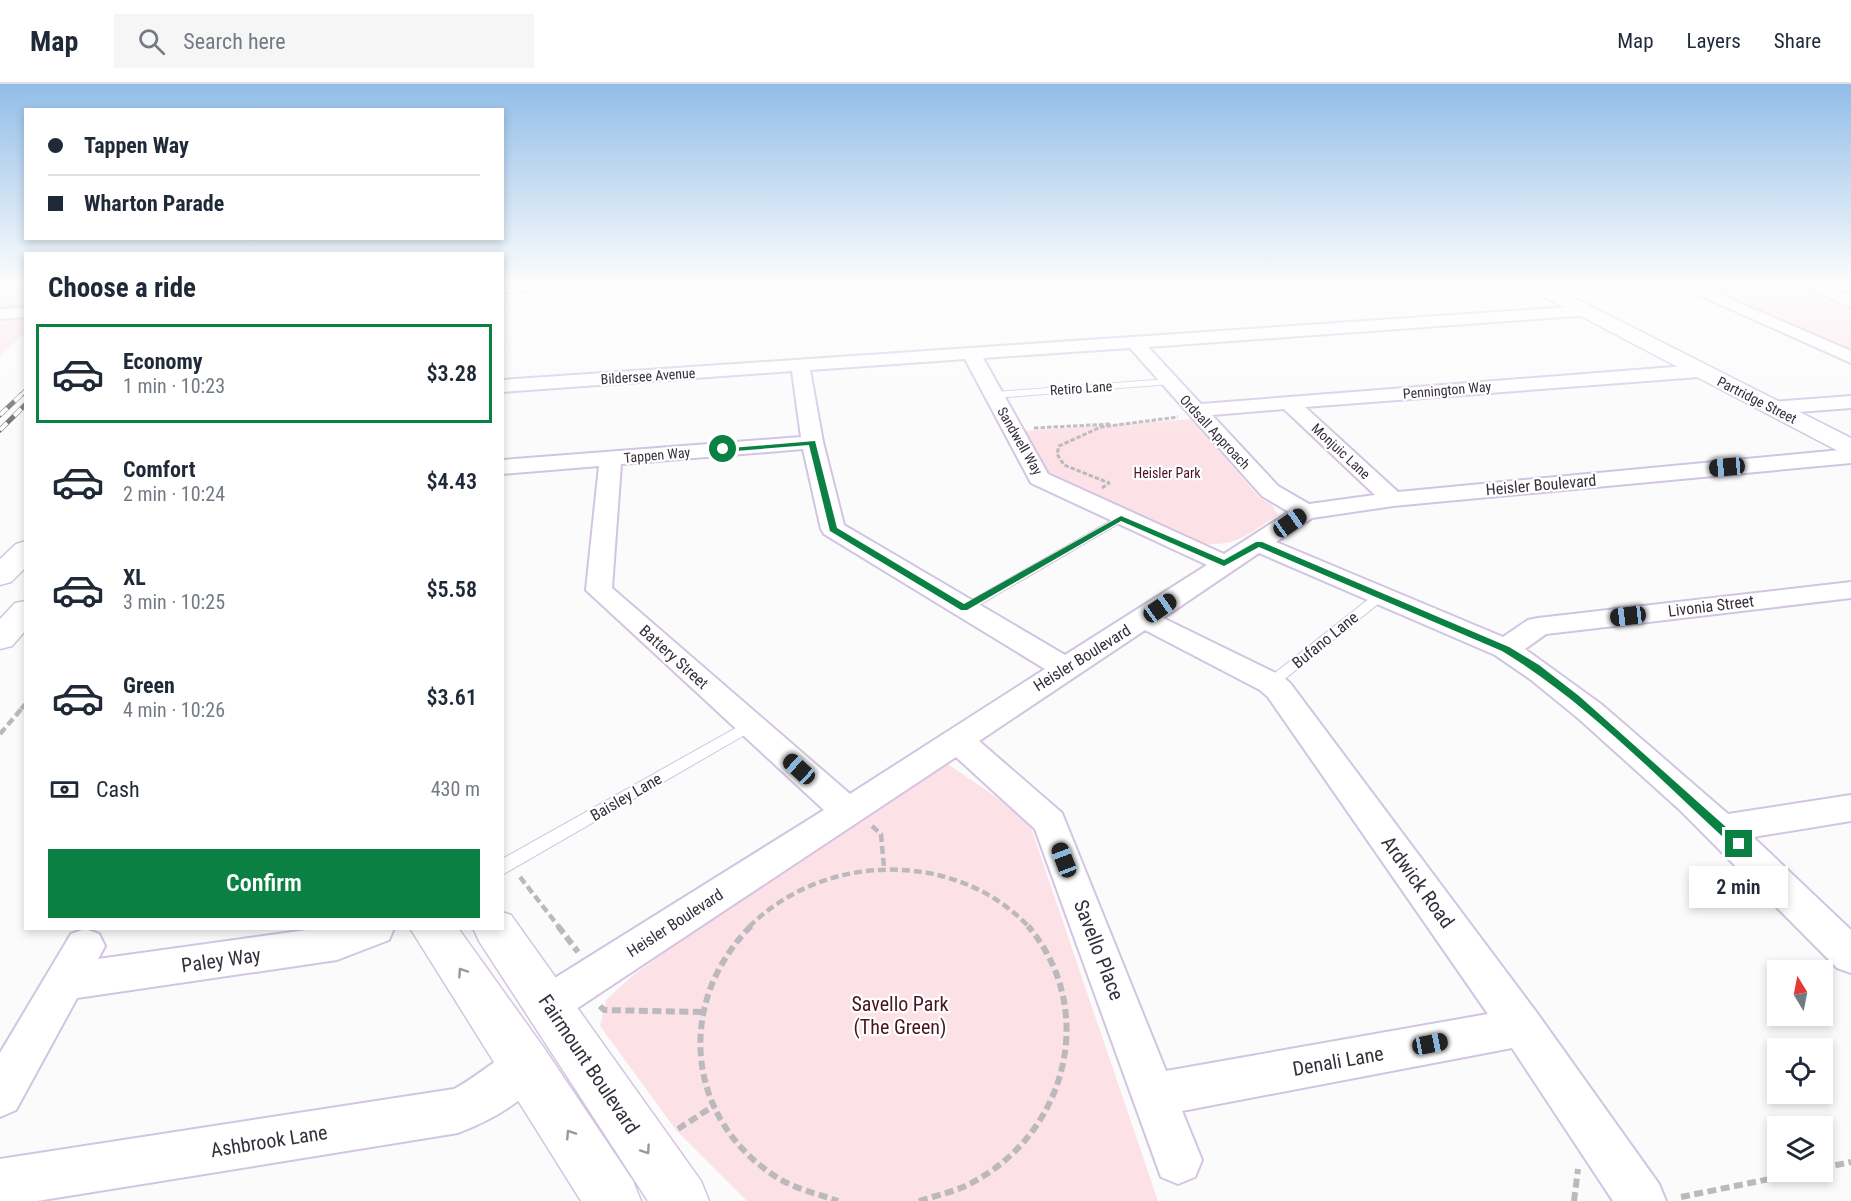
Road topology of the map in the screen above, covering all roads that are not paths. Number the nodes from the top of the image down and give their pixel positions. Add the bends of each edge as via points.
1 (1205, 337) edge
2 (1636, 337) edge
3 (1804, 337) edge
4 (1134, 342) junction
5 (971, 354) junction
6 (1851, 358) edge
7 (800, 365) junction
8 (1700, 370) junction
9 (1162, 382) junction
10 (504, 386) edge
11 (1001, 394) junction
12 (1851, 402) edge
13 (1290, 403) junction
14 (1773, 408) junction
15 (1195, 410) junction
16 (812, 442) junction
17 (1851, 448) edge
18 (1851, 456) edge
19 (611, 458) junction
20 (504, 467) edge
21 (1393, 499) junction
22 (1305, 512) junction
23 (1121, 518) junction
24 (1259, 544) junction
25 (24, 552) edge
26 (1224, 563) junction
27 (0, 576) edge
28 (1851, 590) edge
29 (1379, 597) junction
30 (964, 608) junction
31 (24, 612) edge
32 (1144, 619) junction
33 (0, 639) edge
34 (1505, 649) junction
35 (1065, 668) junction
36 (1271, 683) junction
37 (750, 725) junction
38 (957, 740) junction
39 (1851, 808) edge
40 (848, 812) junction
41 (1723, 828) junction
42 (506, 866) edge
43 (370, 930) edge
44 (433, 930) edge
45 (497, 930) edge
46 (85, 946) dead end
47 (1851, 956) edge
48 (64, 982) junction
49 (565, 993) junction
50 (1522, 1027) junction
51 (526, 1065) junction
52 (0, 1095) edge
53 (1154, 1095) junction
54 (1178, 1160) dead end
55 (0, 1183) edge
56 (679, 1200) edge
57 (613, 1201) edge
58 (1642, 1201) edge

1 - 4 street, Bildersee Avenue
2 - 8 street, Partridge Street
3 - 6 street
4 - 5 street, Bildersee Avenue
4 - 9 street, Ordsall Approach
5 - 7 street, Bildersee Avenue
5 - 11 street, Sandwell Way
7 - 10 street, Bildersee Avenue
7 - 16 street
8 - 13 street, Pennington Way
8 - 14 street, Partridge Street
9 - 11 lane, Retiro Lane
9 - 15 street, Ordsall Approach
11 - 23 street, Sandwell Way via 1010,428 1039,478
12 - 14 street
13 - 15 street, Pennington Way
13 - 21 street, Monjuic Lane
14 - 17 street, Partridge Street
15 - 22 street, Ordsall Approach via 1270,491
16 - 19 street, Tappen Way
16 - 30 street via 833,529
18 - 21 street, Heisler Boulevard
19 - 20 street, Tappen Way
19 - 37 street, Battery Street via 599,590
21 - 22 street, Heisler Boulevard
22 - 24 street, Heisler Boulevard
23 - 26 street, Sandwell Way
23 - 30 lane
24 - 26 street, Heisler Boulevard
24 - 29 street
25 - 27 street
26 - 32 street, Heisler Boulevard
28 - 34 street, Livonia Street via 1538,626
29 - 34 street
29 - 36 lane, Bufano Lane
30 - 35 street
31 - 33 street
32 - 35 street, Heisler Boulevard
32 - 36 street, Ardwick Road
34 - 41 street via 1576,698
35 - 38 street, Heisler Boulevard
36 - 50 street, Ardwick Road via 1280,690
37 - 40 street, Battery Street
37 - 42 lane, Baisley Lane
38 - 40 street, Heisler Boulevard
38 - 53 street, Savello Place via 1050,822
39 - 41 street
40 - 49 street, Heisler Boulevard
41 - 47 street
43 - 48 street, Paley Way via 337,943
51 -> 44 street
45 - 49 street, Fairmount Boulevard
46 - 48 street
48 - 52 street
49 -> 56 street, Fairmount Boulevard
50 - 53 street, Denali Lane
50 - 58 street, Ardwick Road
51 - 55 street, Ashbrook Lane via 489,1095 458,1111
57 -> 51 street
53 - 54 street, Savello Place

